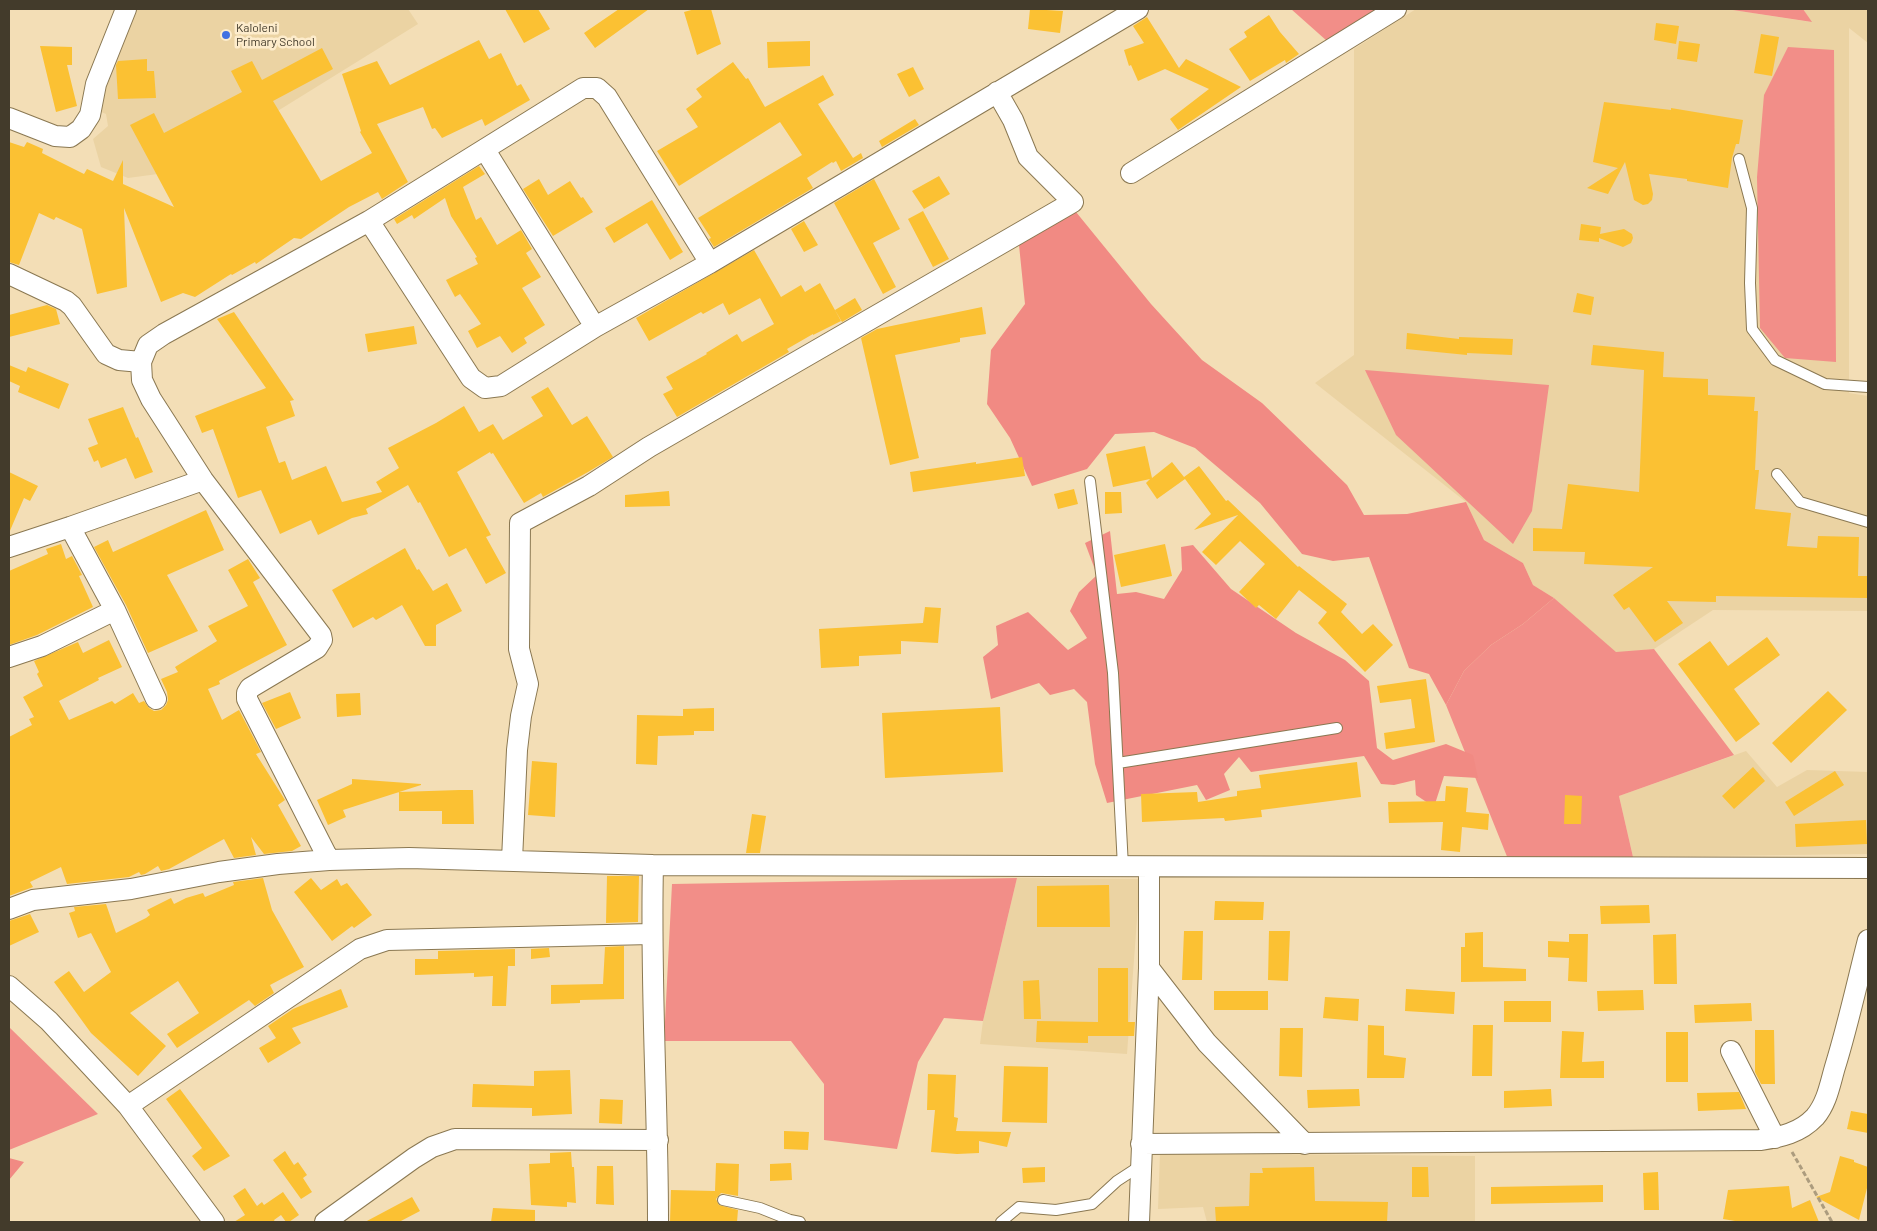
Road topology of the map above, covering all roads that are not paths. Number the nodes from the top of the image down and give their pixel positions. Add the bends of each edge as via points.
1 (126, 9) edge
2 (1138, 9) edge
3 (1396, 9) edge
4 (997, 92) junction
5 (9, 118) edge
6 (485, 150) junction
7 (1739, 159) dead end
8 (1131, 172) dead end
9 (369, 221) junction
10 (710, 263) junction
11 (9, 274) edge
12 (595, 327) junction
13 (141, 362) junction
14 (1868, 387) edge
15 (1777, 474) dead end
16 (203, 480) junction
17 (1090, 481) dead end
18 (1868, 522) edge
19 (70, 527) junction
20 (9, 547) edge
21 (115, 610) junction
22 (9, 657) edge
23 (156, 699) dead end
24 (1337, 728) dead end
25 (1118, 764) junction
26 (330, 860) junction
27 (512, 860) junction
28 (653, 866) junction
29 (1123, 867) junction
30 (1149, 867) junction
31 (1868, 868) edge
32 (9, 909) edge
33 (651, 934) junction
34 (1868, 940) edge
35 (1149, 968) junction
36 (9, 986) edge
37 (1731, 1051) dead end
38 (128, 1106) junction
39 (1779, 1137) junction
40 (658, 1140) junction
41 (1141, 1144) junction
42 (1305, 1144) junction
43 (1140, 1166) junction
44 (723, 1200) dead end
45 (214, 1222) edge
46 (325, 1222) edge
47 (658, 1222) edge
48 (800, 1222) edge
49 (1001, 1222) edge
50 (1139, 1222) edge

1 - 5 street via 96,84 90,115 81,129 70,137 55,136
2 - 4 street
3 - 8 street
4 - 10 street
4 - 27 street via 1028,157 1073,202 649,446 589,486 520,522 519,649 528,684 517,750
6 - 9 street
6 - 10 street via 583,88 597,88 607,97
6 - 12 street
7 - 14 lane via 1752,208 1752,329 1775,360 1825,384
9 - 12 street via 471,378 485,388 501,386
9 - 13 street via 164,334 148,346
10 - 12 street
11 - 13 street via 66,301 106,354 119,360
13 - 16 street via 142,380 151,399
15 - 18 lane via 1800,502
16 - 19 street
16 - 26 street via 322,635 317,648 250,688 247,699
17 - 25 lane via 1113,673
19 - 20 street
19 - 21 street
21 - 22 street via 42,646
21 - 23 street
24 - 25 lane
25 - 29 lane
26 - 27 street
26 - 32 street via 278,864 132,889 33,900
27 - 28 street
28 - 29 street
28 - 33 street
29 - 30 street
30 - 31 street
30 - 35 street
33 - 38 street via 387,940 360,949
33 - 40 street
34 - 39 street via 1825,1101 1800,1130
35 - 41 street
35 - 42 street via 1207,1043
36 - 38 street via 49,1021
37 - 39 street
38 - 45 street
39 - 42 street via 1760,1140
40 - 46 street via 455,1139 414,1158
40 - 47 street
41 - 42 street
41 - 43 street
43 - 49 lane via 1117,1181 1092,1204 1056,1210 1019,1207
43 - 50 street
44 - 48 lane

